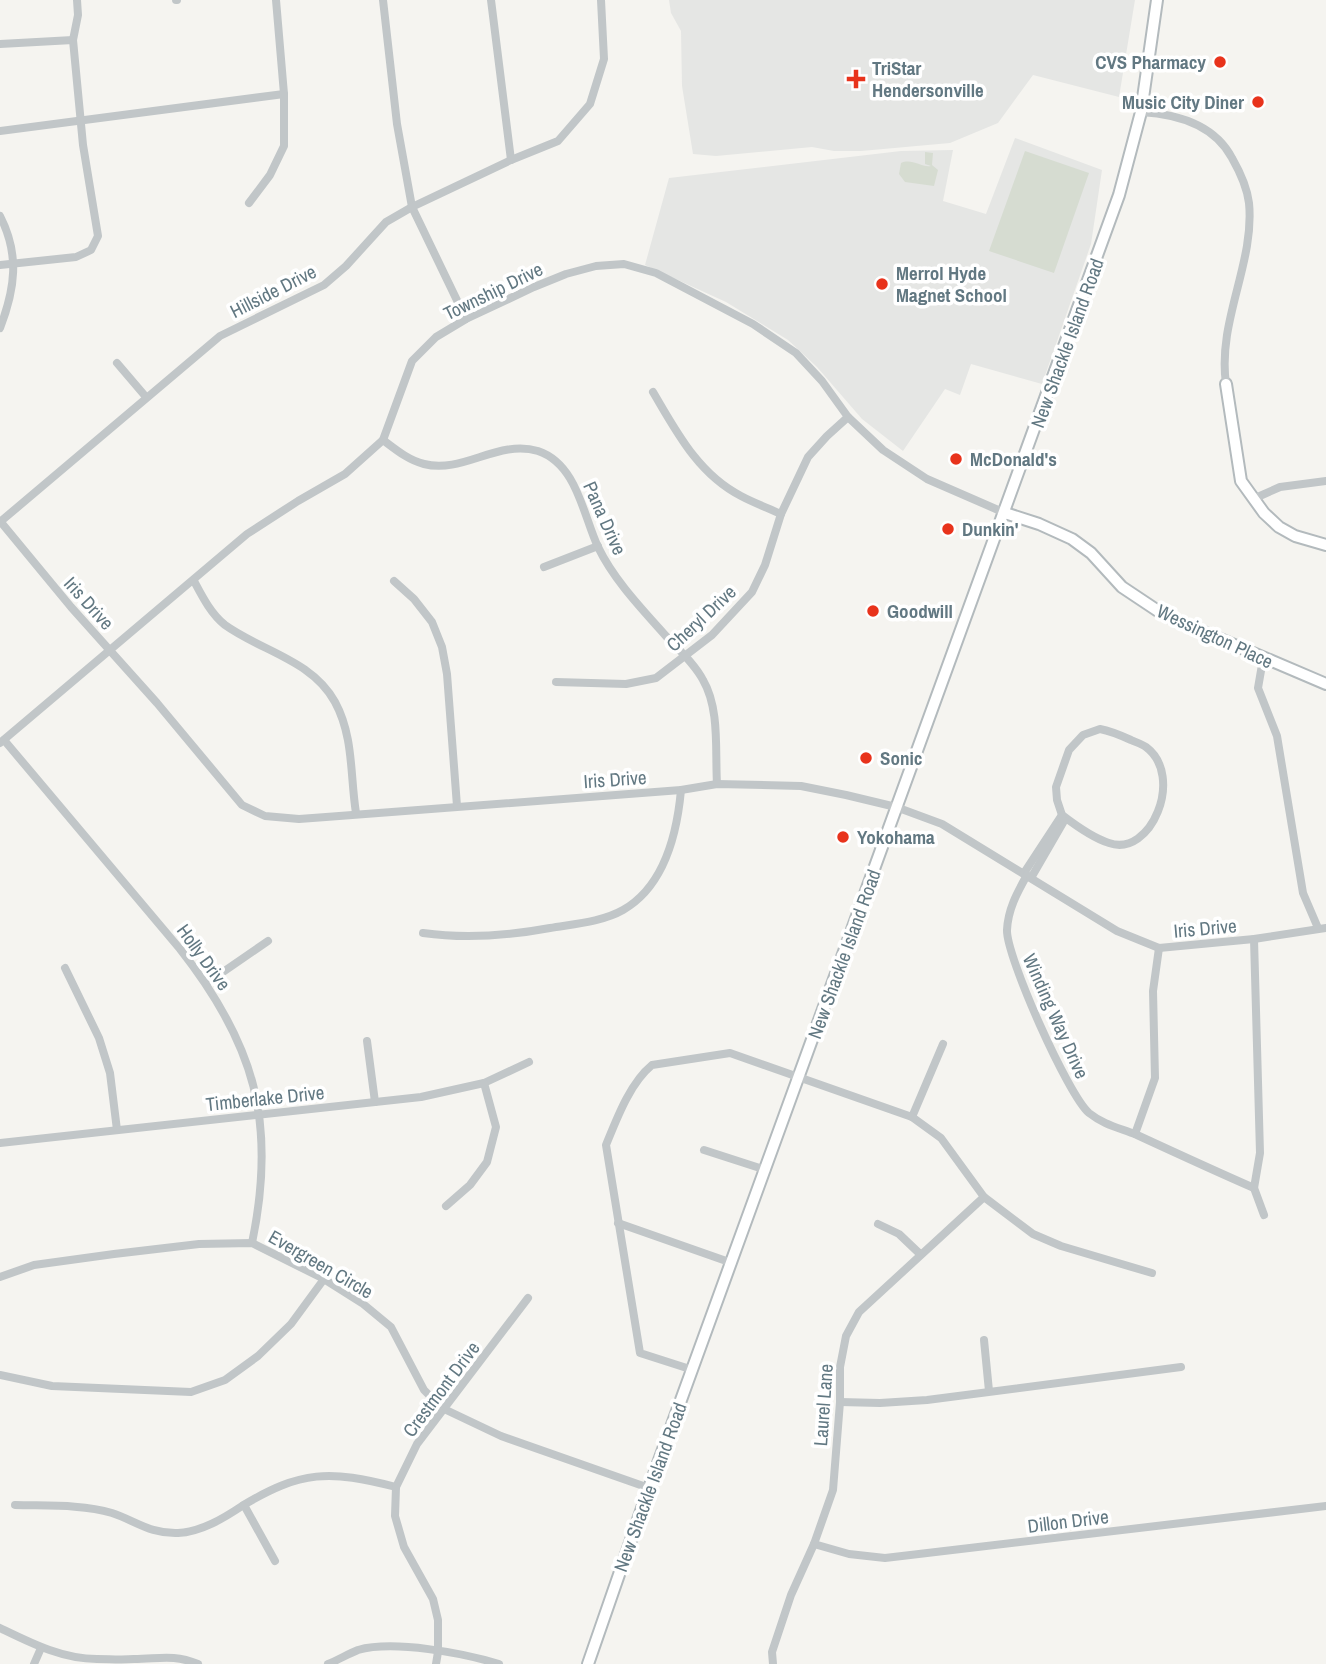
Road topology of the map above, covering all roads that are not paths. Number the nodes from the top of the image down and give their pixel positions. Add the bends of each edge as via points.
1 (77, 0) edge
2 (276, 0) edge
3 (383, 0) edge
4 (491, 0) edge
5 (601, 0) edge
6 (1157, 0) edge
7 (73, 40) junction
8 (0, 44) edge
9 (284, 94) junction
10 (1141, 112) junction
11 (82, 120) junction
12 (0, 131) edge
13 (511, 160) junction
14 (249, 202) dead end
15 (412, 207) junction
16 (0, 216) edge
17 (13, 263) junction
18 (0, 265) edge
19 (466, 320) junction
20 (0, 328) edge
21 (117, 363) dead end
22 (1226, 384) joint
23 (653, 392) dead end
24 (146, 397) junction
25 (848, 417) junction
26 (383, 440) junction
27 (1326, 481) edge
28 (1253, 499) junction
29 (1005, 513) junction
30 (781, 514) junction
31 (0, 522) edge
32 (1326, 545) edge
33 (598, 547) junction
34 (544, 567) dead end
35 (394, 580) dead end
36 (194, 581) junction
37 (110, 650) junction
38 (686, 657) junction
39 (1263, 659) junction
40 (556, 681) dead end
41 (1326, 684) edge
42 (2, 741) edge
43 (717, 784) junction
44 (681, 790) junction
45 (457, 806) junction
46 (896, 807) junction
47 (356, 813) junction
48 (1064, 817) junction
49 (1027, 875) junction
50 (1322, 928) edge
51 (423, 933) dead end
52 (1254, 939) junction
53 (268, 942) dead end
54 (1159, 948) junction
55 (65, 968) dead end
56 (207, 983) junction
57 (367, 1041) dead end
58 (943, 1044) dead end
59 (529, 1062) dead end
60 (800, 1077) junction
61 (484, 1083) junction
62 (375, 1102) junction
63 (260, 1115) junction
64 (912, 1117) junction
65 (117, 1130) junction
66 (1135, 1134) junction
67 (0, 1143) edge
68 (704, 1150) dead end
69 (766, 1170) junction
70 (1254, 1188) junction
71 (984, 1196) junction
72 (446, 1206) dead end
73 (1264, 1215) dead end
74 (618, 1223) junction
75 (878, 1224) dead end
76 (252, 1243) junction
77 (920, 1254) junction
78 (732, 1263) junction
79 (1152, 1273) dead end
80 (0, 1277) edge
81 (324, 1279) junction
82 (528, 1298) dead end
83 (984, 1340) dead end
84 (1181, 1367) dead end
85 (692, 1370) junction
86 (0, 1376) edge
87 (989, 1391) junction
88 (840, 1402) junction
89 (443, 1408) junction
90 (396, 1487) junction
91 (649, 1488) junction
92 (15, 1505) dead end
93 (244, 1505) junction
94 (1326, 1506) edge
95 (814, 1544) junction
96 (275, 1561) dead end
97 (0, 1628) edge
98 (41, 1648) junction
99 (439, 1652) junction
100 (135, 1662) edge
101 (34, 1664) edge
102 (198, 1664) edge
103 (328, 1664) edge
104 (436, 1664) edge
105 (499, 1664) edge
106 (588, 1664) edge
107 (773, 1664) edge

1 - 7 street
2 - 9 street
3 - 15 street
4 - 13 street
5 - 13 street, Hillside Drive via 604,59 590,104 558,141
6 - 10 main road, New Shackle Island Road
7 - 8 street
7 - 11 street
9 - 11 street
9 - 14 street via 284,146 271,175
10 - 22 street via 1189,120 1213,135 1225,146 1244,182 1249,227 1224,344
10 - 29 main road, New Shackle Island Road via 1119,195
11 - 12 street
11 - 17 street via 99,236 90,250 76,257
13 - 15 street, Hillside Drive
15 - 19 street
15 - 24 street, Hillside Drive via 386,222 324,285 219,336
16 - 17 street
17 - 18 street
17 - 20 street via 11,298
19 - 25 street, Township Drive via 566,274 624,264 656,273 753,324 796,353
19 - 26 street, Township Drive via 436,337 412,361
21 - 24 street
22 - 28 main road via 1241,481
23 - 30 street via 702,466 740,496
24 - 31 street, Hillside Drive
25 - 29 street, Township Drive via 880,448 927,479
25 - 30 street, Cheryl Drive via 808,457
26 - 33 street, Pana Drive via 424,464 447,465 514,448 538,452 556,462 569,477
26 - 36 street, Township Drive via 345,474 247,534
27 - 28 street via 1280,487
28 - 32 main road via 1279,527
29 - 39 main road, Wessington Place via 1072,539 1122,587 1164,615
29 - 46 main road, New Shackle Island Road
30 - 38 street, Cheryl Drive via 752,592
31 - 37 street, Iris Drive
33 - 34 street
33 - 38 street, Pana Drive via 629,595
35 - 45 street via 432,622 442,647
36 - 37 street, Township Drive
36 - 47 street via 208,607 225,624 285,656 312,675 334,700 347,731
37 - 42 street, Township Drive
37 - 47 street, Iris Drive via 242,805 265,816 299,819
38 - 40 street, Cheryl Drive via 656,678 626,684
38 - 43 street, Pana Drive via 704,681 713,711
39 - 41 main road, Wessington Place
39 - 50 street via 1258,688 1277,736 1303,893
42 - 56 street, Holly Drive
43 - 44 street, Iris Drive
43 - 46 street, Iris Drive via 800,786
44 - 45 street, Iris Drive
44 - 51 street via 669,853 647,889 622,910 586,922 496,936
45 - 47 street, Iris Drive
46 - 49 street, Iris Drive via 942,824
46 - 60 main road, New Shackle Island Road
48 - 48 street via 1056,787 1069,750 1083,735 1110,730 1145,746 1157,759 1164,779 1163,796 1150,829 1139,837 1110,844
48 - 49 street, Winding Way Drive
49 - 54 street, Iris Drive via 1117,931
49 - 66 street, Winding Way Drive via 1011,903 1010,954 1075,1097 1106,1125
50 - 52 street, Iris Drive
52 - 54 street, Iris Drive
52 - 70 street via 1260,1153
53 - 56 street
54 - 66 street via 1153,991 1155,1079
55 - 65 street via 99,1038 110,1073
56 - 63 street, Holly Drive via 246,1058
57 - 62 street
58 - 64 street
59 - 61 street, Timberlake Drive
60 - 64 street
60 - 69 main road, New Shackle Island Road
60 - 74 street via 730,1053 652,1065 643,1072 607,1144
61 - 62 street, Timberlake Drive
61 - 72 street via 496,1127 487,1162
62 - 63 street, Timberlake Drive
63 - 65 street, Timberlake Drive
63 - 76 street, Holly Drive via 260,1205
64 - 71 street via 941,1138
65 - 67 street, Timberlake Drive
66 - 70 street, Winding Way Drive
68 - 69 street
69 - 78 main road, New Shackle Island Road
70 - 73 street
71 - 77 street, Laurel Lane
71 - 79 street via 1033,1234
74 - 78 street
74 - 85 street via 640,1353
75 - 77 street via 899,1234
76 - 80 street, Evergreen Circle via 114,1254 34,1265
76 - 81 street, Evergreen Circle
77 - 88 street, Laurel Lane via 859,1312 846,1336
78 - 85 main road, New Shackle Island Road
81 - 86 street via 291,1324 258,1356 225,1380 191,1392 52,1386
81 - 89 street, Evergreen Circle via 391,1327 424,1390
82 - 89 street, Crestmont Drive
83 - 87 street
84 - 87 street
85 - 91 main road, New Shackle Island Road
87 - 88 street via 928,1400
88 - 95 street, Laurel Lane via 833,1490
89 - 90 street, Crestmont Drive via 417,1444
89 - 91 street, Evergreen Circle via 501,1436
90 - 93 street via 310,1476 286,1482
90 - 99 street, Crestmont Drive via 395,1517 404,1547 433,1599
91 - 106 main road, New Shackle Island Road
92 - 93 street via 112,1513 137,1526 181,1533 215,1522
93 - 96 street
94 - 95 street, Dillon Drive via 885,1558 849,1555
95 - 107 street, Laurel Lane via 791,1595 772,1652
97 - 98 street
98 - 100 street
98 - 101 street
99 - 103 street via 395,1646 359,1650
99 - 104 street, Crestmont Drive
99 - 105 street
100 - 102 street via 163,1656

